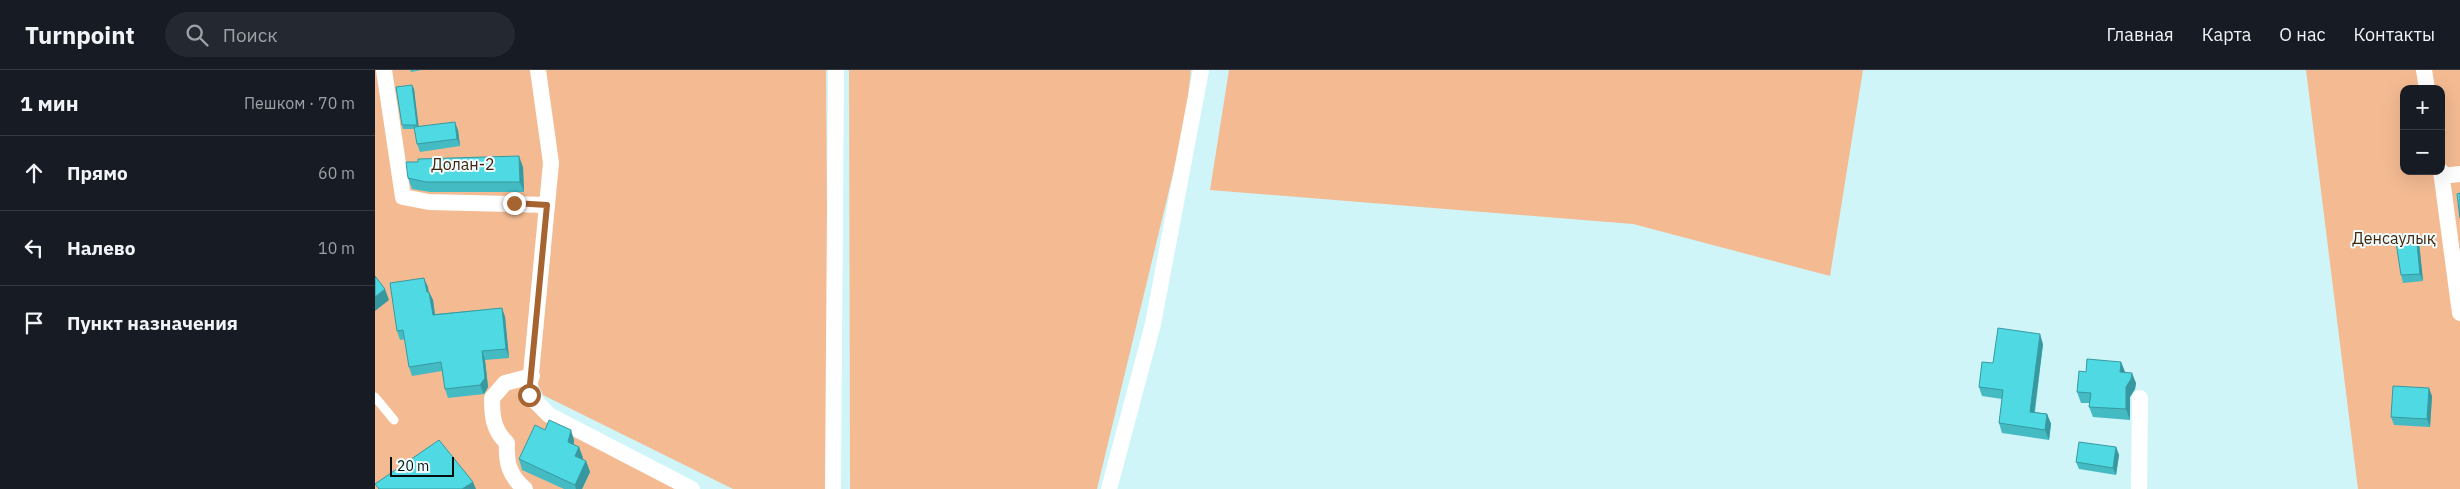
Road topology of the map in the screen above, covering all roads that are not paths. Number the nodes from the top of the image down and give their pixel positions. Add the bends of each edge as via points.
1 (384, 70) edge
2 (538, 70) edge
3 (836, 70) edge
4 (1201, 70) edge
5 (2424, 70) edge
6 (2426, 85) edge
7 (2445, 173) edge
8 (2460, 174) edge
9 (2441, 175) edge
10 (547, 205) junction
11 (2460, 313) edge
12 (532, 376) junction
13 (375, 397) edge
14 (2140, 398) dead end
15 (394, 420) dead end
16 (525, 489) edge
17 (692, 489) edge
18 (833, 489) edge
19 (1109, 489) edge
20 (2139, 489) edge

1 - 10 street via 403,197 429,202
2 - 10 street via 551,163
3 - 18 street
4 - 19 street via 1153,324
5 - 6 street
7 - 8 street
9 - 11 street
10 - 12 street
12 - 16 street via 505,384 492,398 493,421 507,443 506,461
12 - 17 street via 529,395 549,415
13 - 15 lane
14 - 20 street

